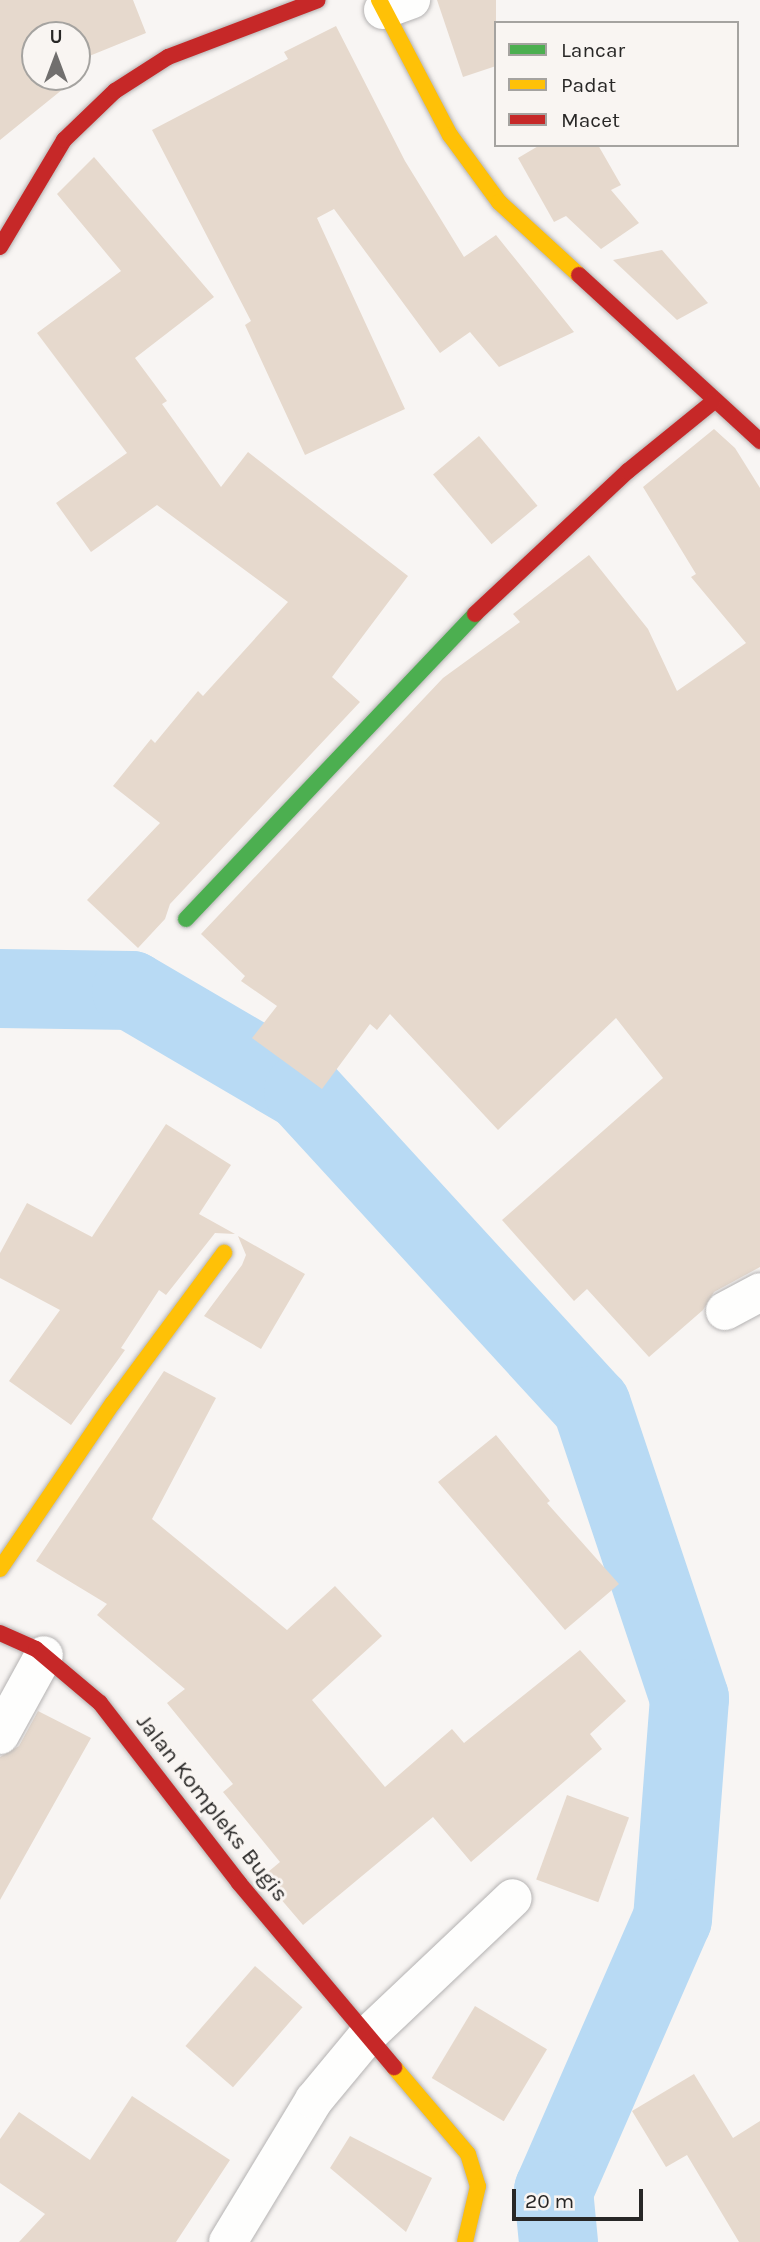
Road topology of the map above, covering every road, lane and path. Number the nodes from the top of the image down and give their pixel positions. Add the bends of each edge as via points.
1 (318, 0) edge
2 (391, 3) edge
3 (0, 247) edge
4 (713, 402) junction
5 (760, 441) edge
6 (186, 919) dead end
7 (224, 1253) dead end
8 (760, 1292) edge
9 (725, 1311) dead end
10 (0, 1569) edge
11 (0, 1633) edge
12 (44, 1656) junction
13 (0, 1735) edge
14 (513, 1898) dead end
15 (368, 2035) junction
16 (229, 2242) edge
17 (465, 2242) edge

1 - 3 street via 168,57 115,91 64,140
2 - 4 street via 450,135 499,202
4 - 5 street
4 - 6 street via 628,471 447,641
7 - 10 street via 113,1403
8 - 9 street
11 - 12 street, Jalan Kompleks Bugis
12 - 13 street
12 - 15 street, Jalan Kompleks Bugis via 100,1703 239,1883
14 - 15 street
15 - 16 street via 314,2100
15 - 17 street, Jalan Kompleks Bugis via 472,2161 478,2186

